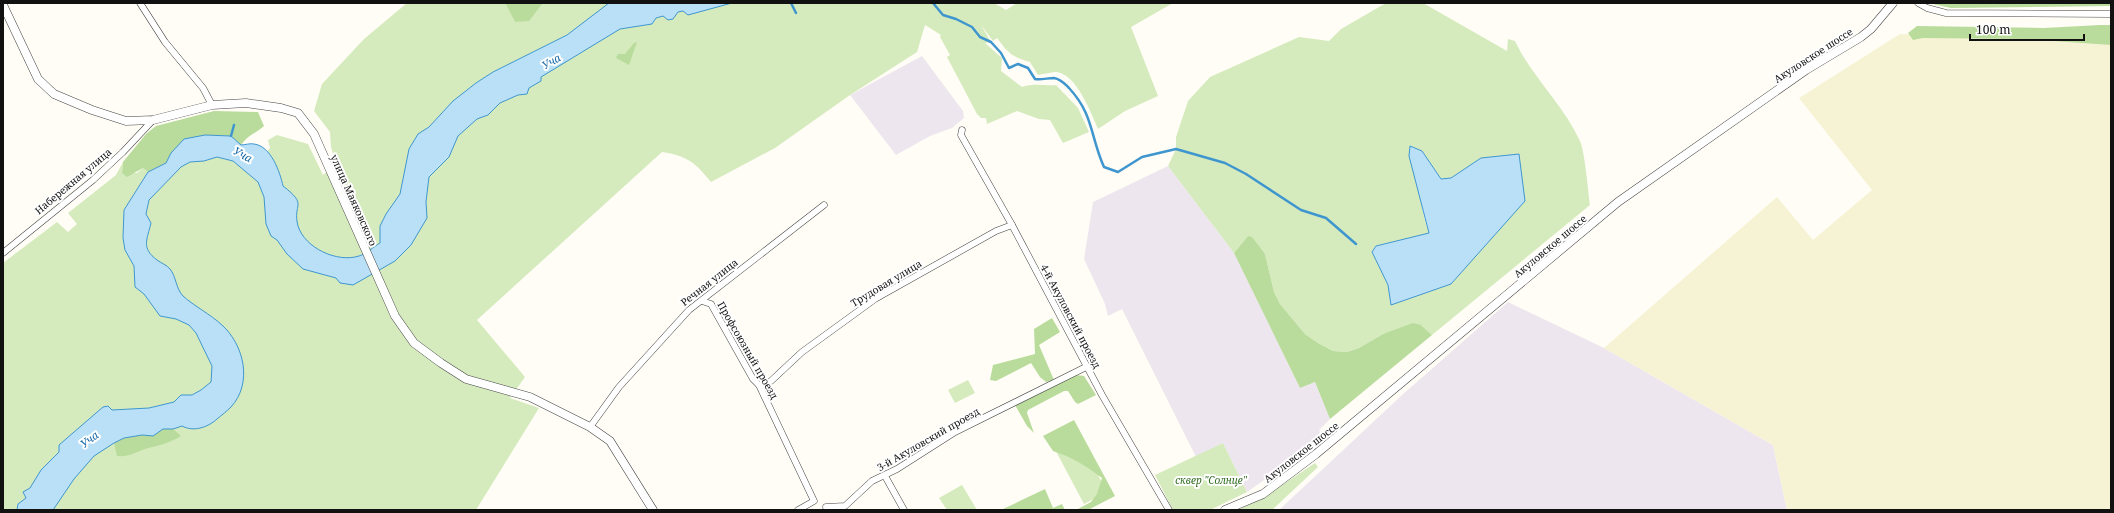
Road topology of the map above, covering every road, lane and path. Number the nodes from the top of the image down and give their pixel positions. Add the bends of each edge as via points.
1 (140, 3) edge
2 (1893, 3) edge
3 (1918, 3) edge
4 (3, 5) edge
5 (2111, 14) edge
6 (212, 105) junction
7 (153, 120) junction
8 (962, 130) dead end
9 (824, 205) dead end
10 (1012, 225) junction
11 (3, 253) edge
12 (702, 301) junction
13 (1086, 367) junction
14 (759, 385) junction
15 (590, 427) junction
16 (885, 476) junction
17 (826, 507) dead end
18 (653, 510) edge
19 (798, 510) edge
20 (904, 510) edge
21 (1169, 510) edge
22 (1225, 510) edge

1 - 6 street via 165,42 203,88
2 - 22 street, Акуловское шоссе via 1861,37 1806,70 1618,202 1336,439 1263,494
3 - 5 street via 1946,13
4 - 7 street, улица Маяковского via 38,79 54,94 92,110 126,120
6 - 7 street, улица Маяковского
6 - 15 street, улица Маяковского via 246,103 298,113 314,134 395,316 414,343 466,379 530,397
7 - 11 street, Набережная улица via 93,180
8 - 10 street, 4-й Акуловский проезд via 961,135
9 - 12 street, Речная улица
10 - 13 street, 4-й Акуловский проезд
10 - 14 street, Трудовая улица via 996,231 875,299 802,352 771,381
12 - 14 street, Профсоюзный проезд via 711,304 753,379
12 - 15 street, Речная улица via 689,310 660,340 619,387
13 - 16 street, 3-й Акуловский проезд via 955,432
13 - 21 street, 4-й Акуловский проезд
14 - 19 street, Профсоюзный проезд via 814,501
15 - 18 street, улица Маяковского via 610,441
16 - 17 street, 3-й Акуловский проезд via 872,481 845,506
16 - 20 street

